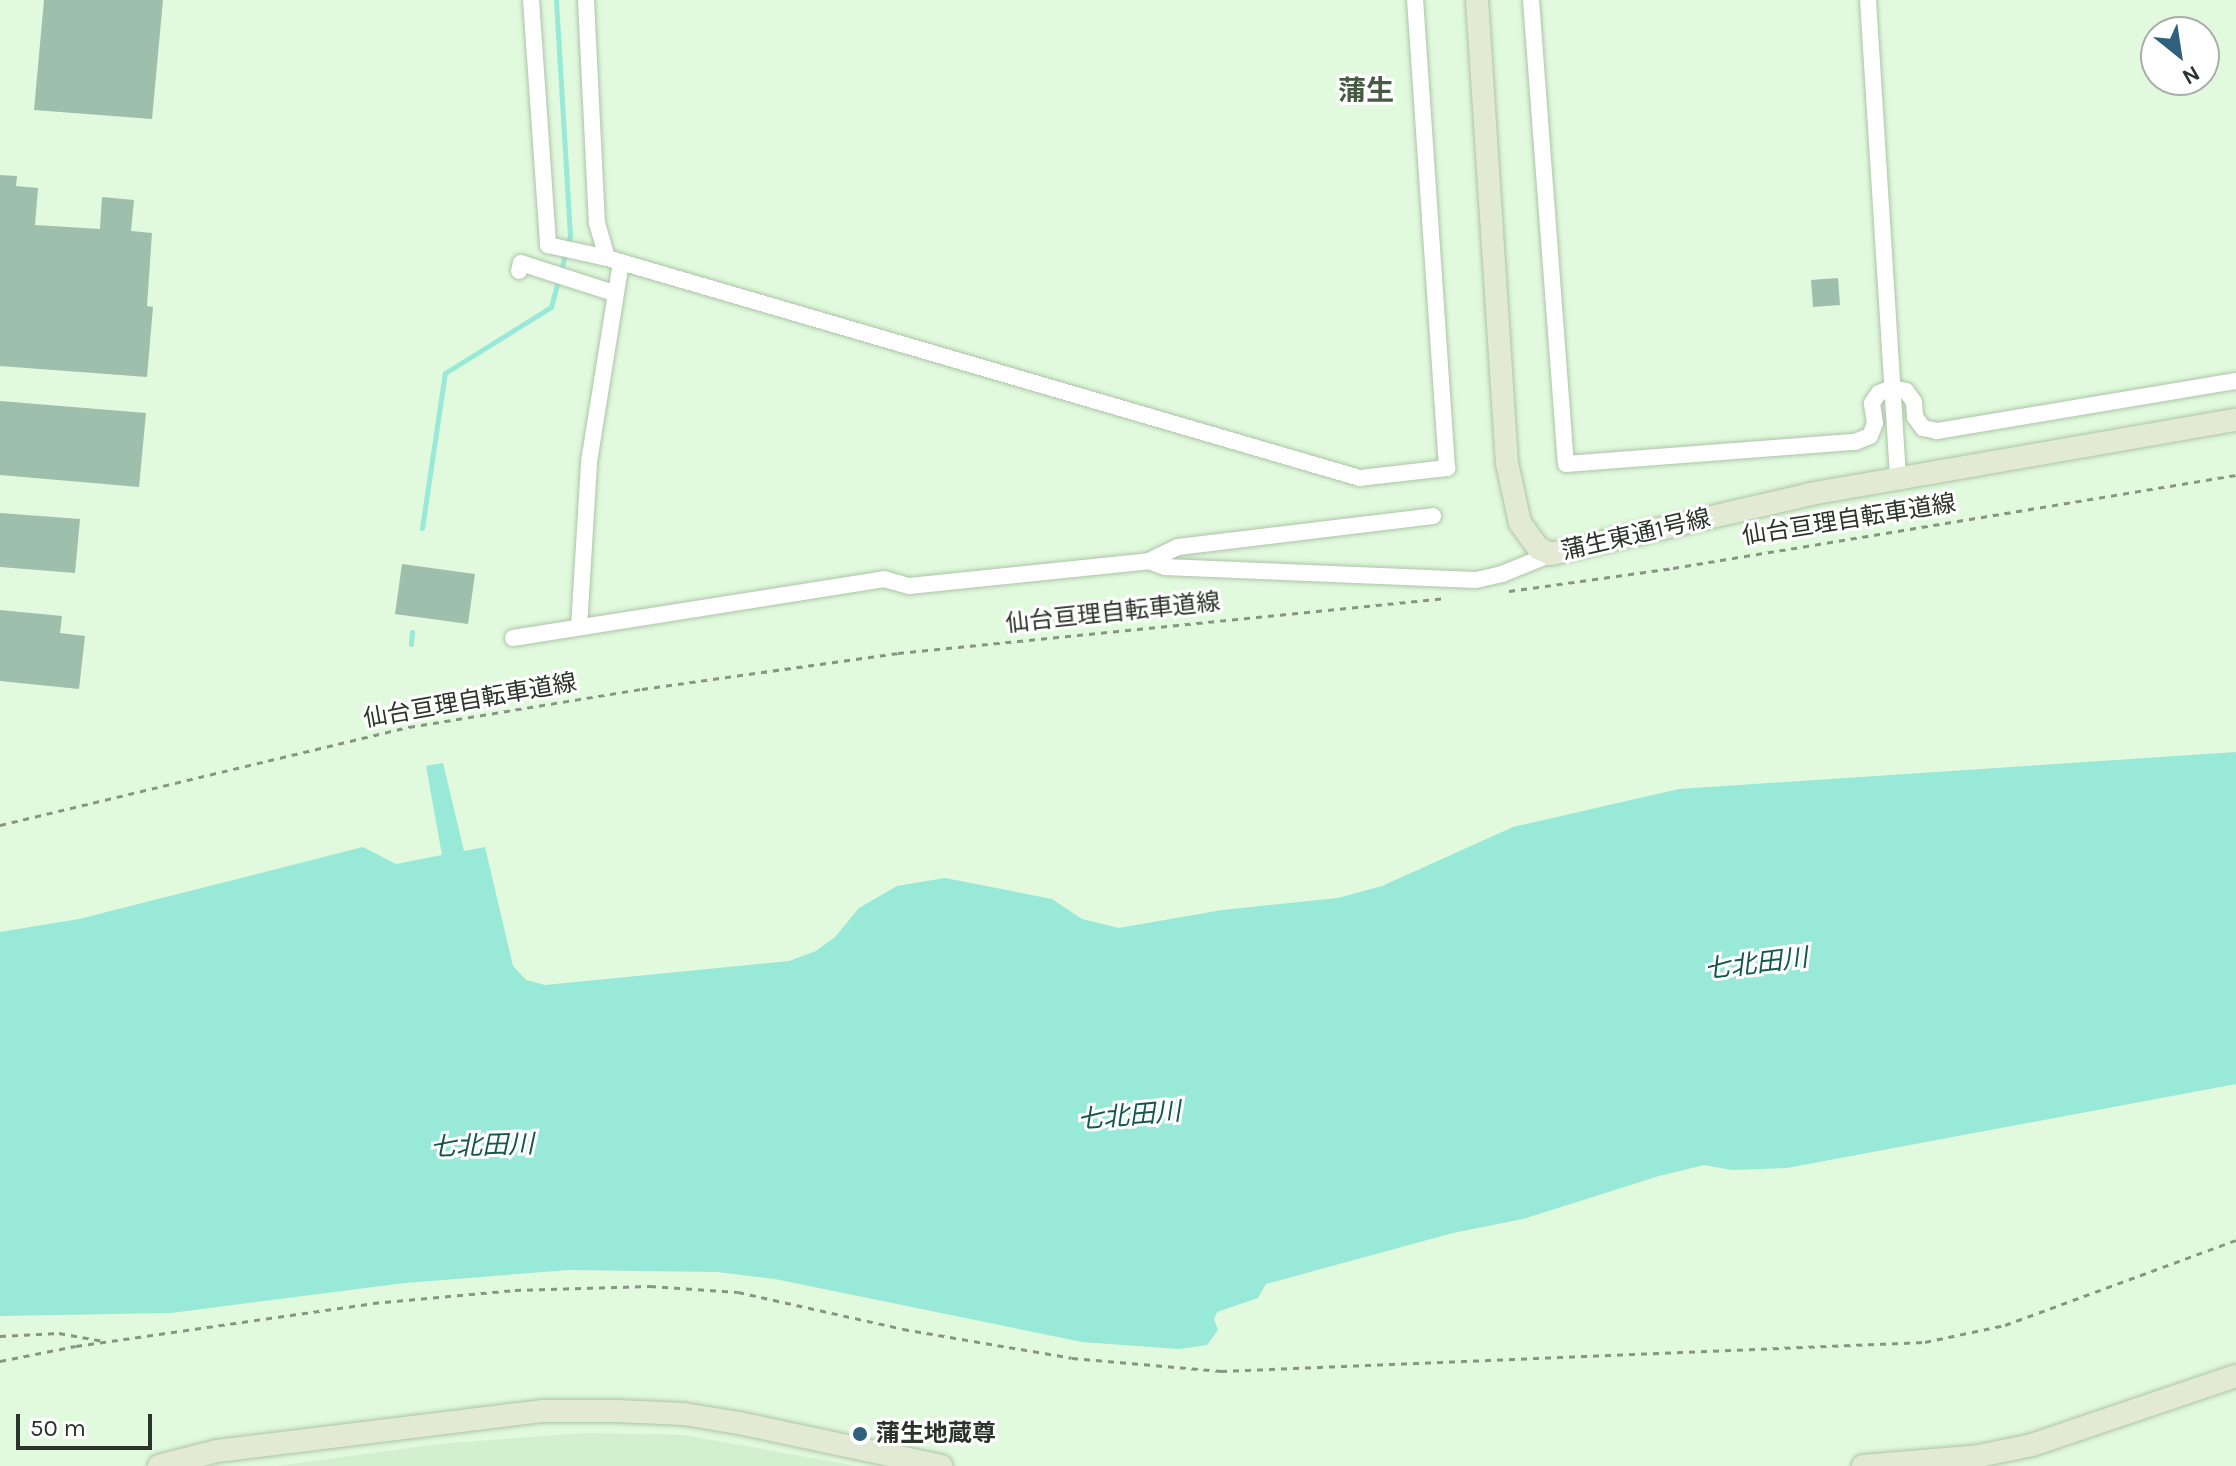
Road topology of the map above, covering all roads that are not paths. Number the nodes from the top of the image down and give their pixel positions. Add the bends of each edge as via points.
1 (531, 0) edge
2 (586, 0) edge
3 (1415, 0) edge
4 (1477, 0) edge
5 (1531, 0) edge
6 (1868, 0) edge
7 (519, 271) dead end
8 (615, 274) junction
9 (2236, 381) edge
10 (1892, 388) junction
11 (2236, 420) edge
12 (1898, 480) junction
13 (1433, 516) dead end
14 (1551, 554) junction
15 (1149, 561) junction
16 (579, 627) junction
17 (513, 638) dead end
18 (2236, 1376) edge
19 (899, 1462) edge
20 (159, 1466) edge
21 (941, 1466) edge
22 (1863, 1466) edge

1 - 8 street via 548,245 588,255
2 - 8 street via 597,223
3 - 8 street via 1447,468 1360,478
4 - 14 street, 蒲生東通1号線 via 1507,463 1520,523 1538,548
5 - 10 street via 1566,464 1855,442 1870,436 1875,423 1872,403
6 - 10 street
7 - 8 street via 521,263 584,281
8 - 16 street via 589,462
9 - 10 street via 1937,431 1923,428 1906,391
10 - 12 street
11 - 12 street, 蒲生東通1号線
12 - 14 street, 蒲生東通1号線 via 1810,494
13 - 15 street via 1178,547
14 - 15 street via 1476,580 1165,567
15 - 16 street via 909,586 884,579
16 - 17 street
18 - 22 street via 2032,1445 1979,1456
19 - 20 street via 684,1414 559,1411 217,1451
19 - 21 street

